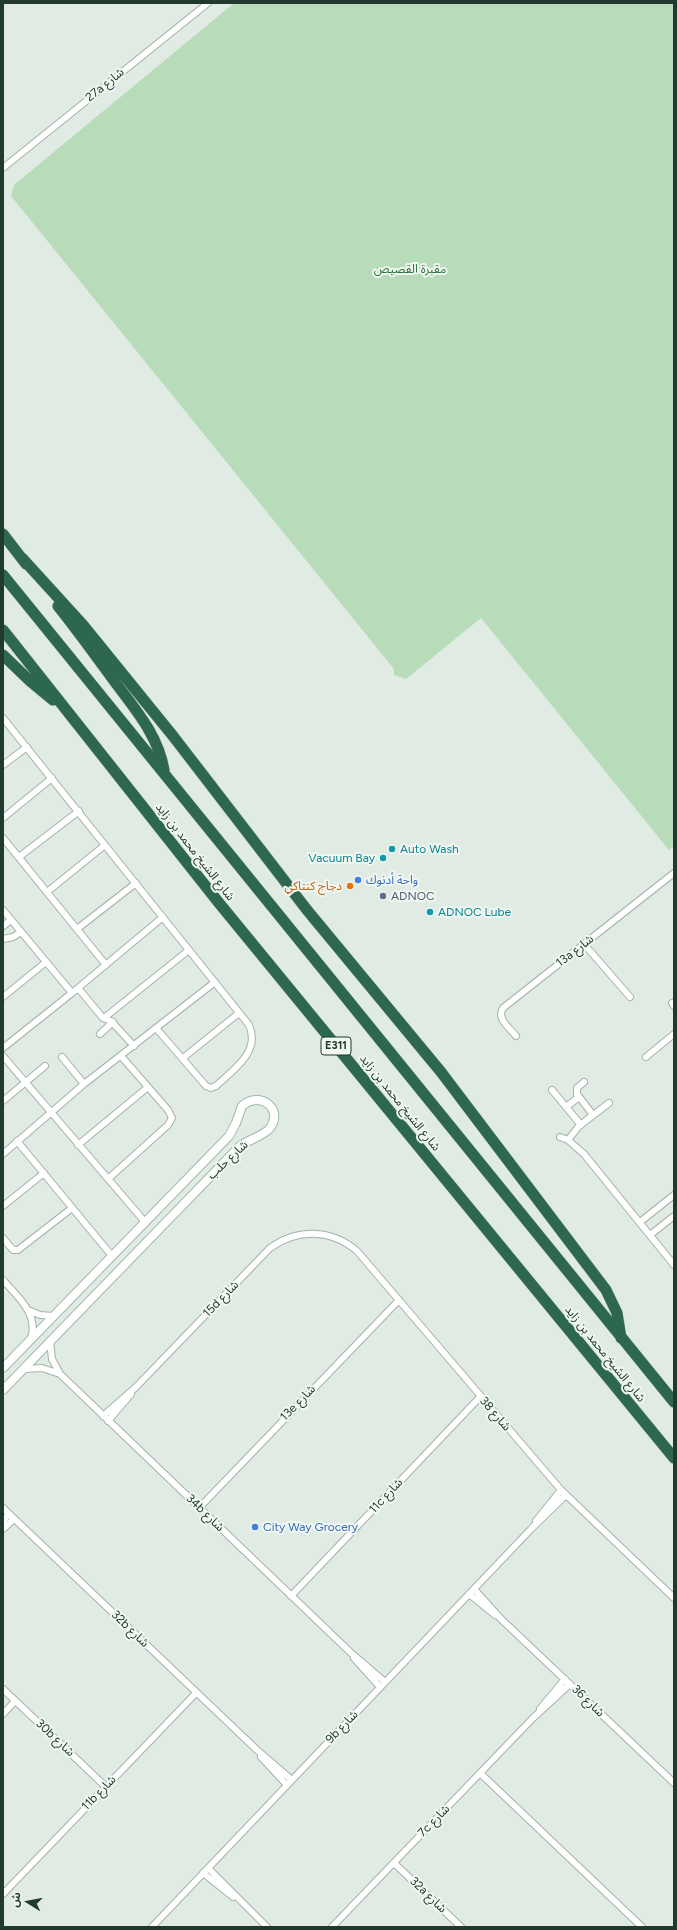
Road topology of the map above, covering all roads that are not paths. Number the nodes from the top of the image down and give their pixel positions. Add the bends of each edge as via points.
1 (204, 4) edge
2 (3, 168) edge
3 (3, 534) edge
4 (22, 558) junction
5 (3, 575) edge
6 (3, 630) edge
7 (3, 655) edge
8 (68, 712) junction
9 (3, 718) edge
10 (27, 746) junction
11 (3, 765) edge
12 (164, 772) junction
13 (52, 778) junction
14 (79, 811) junction
15 (3, 818) edge
16 (3, 838) edge
17 (105, 845) junction
18 (19, 857) junction
19 (674, 873) edge
20 (136, 883) junction
21 (47, 892) junction
22 (3, 910) edge
23 (163, 917) junction
24 (11, 920) junction
25 (3, 926) edge
26 (77, 929) junction
27 (21, 932) junction
28 (3, 939) edge
29 (584, 944) junction
30 (189, 950) junction
31 (46, 962) junction
32 (106, 965) junction
33 (215, 982) junction
34 (78, 988) junction
35 (72, 993) junction
36 (630, 997) dead end
37 (3, 998) edge
38 (239, 1013) junction
39 (104, 1018) junction
40 (113, 1022) junction
41 (156, 1028) junction
42 (100, 1034) dead end
43 (674, 1034) edge
44 (516, 1036) dead end
45 (134, 1046) junction
46 (3, 1048) edge
47 (3, 1056) edge
48 (121, 1056) junction
49 (62, 1057) dead end
50 (646, 1057) dead end
51 (183, 1058) junction
52 (45, 1066) dead end
53 (584, 1082) dead end
54 (25, 1083) junction
55 (84, 1084) junction
56 (148, 1087) junction
57 (552, 1090) dead end
58 (579, 1097) junction
59 (3, 1101) edge
60 (609, 1103) dead end
61 (566, 1107) junction
62 (50, 1113) junction
63 (593, 1115) junction
64 (581, 1125) junction
65 (560, 1136) dead end
66 (568, 1140) junction
67 (17, 1142) junction
68 (78, 1145) junction
69 (3, 1154) edge
70 (44, 1174) junction
71 (108, 1179) junction
72 (674, 1195) edge
73 (3, 1206) edge
74 (72, 1208) junction
75 (674, 1216) edge
76 (145, 1222) junction
77 (640, 1222) junction
78 (320, 1234) joint
79 (650, 1235) junction
80 (3, 1238) edge
81 (112, 1256) junction
82 (674, 1265) edge
83 (3, 1280) edge
84 (399, 1300) junction
85 (28, 1310) junction
86 (54, 1316) junction
87 (31, 1338) junction
88 (621, 1338) junction
89 (50, 1342) junction
90 (3, 1368) edge
91 (24, 1369) junction
92 (60, 1374) junction
93 (3, 1390) edge
94 (480, 1397) junction
95 (674, 1402) edge
96 (106, 1418) junction
97 (674, 1458) edge
98 (561, 1490) junction
99 (566, 1495) junction
100 (3, 1508) edge
101 (199, 1508) junction
102 (9, 1514) junction
103 (14, 1519) junction
104 (3, 1521) edge
105 (532, 1528) junction
106 (3, 1529) edge
107 (474, 1589) junction
108 (469, 1594) junction
109 (291, 1596) junction
110 (674, 1598) edge
111 (501, 1619) junction
112 (350, 1652) junction
113 (565, 1679) junction
114 (385, 1682) junction
115 (570, 1684) junction
116 (380, 1687) junction
117 (3, 1689) edge
118 (196, 1693) junction
119 (16, 1701) junction
120 (3, 1714) edge
121 (536, 1716) junction
122 (257, 1750) junction
123 (480, 1773) junction
124 (292, 1780) junction
125 (674, 1783) edge
126 (287, 1785) junction
127 (106, 1786) junction
128 (394, 1863) junction
129 (208, 1868) junction
130 (203, 1873) junction
131 (3, 1894) edge
132 (239, 1901) junction
133 (152, 1927) edge
134 (267, 1927) edge
135 (332, 1927) edge
136 (461, 1927) edge
137 (642, 1927) edge

1 - 2 street, 27a شارع
3 - 4 highway
4 - 12 highway via 150,731 160,751
4 - 88 highway via 99,643 303,904 462,1100 606,1290 617,1312
5 - 12 highway, شارع الشيخ محمد بن زايد
6 - 8 highway, شارع الشيخ محمد بن زايد / E311
7 - 8 highway
8 - 97 highway, شارع الشيخ محمد بن زايد / E311 via 219,903
9 - 10 street
10 - 11 street
10 - 13 street
12 - 88 highway, شارع الشيخ محمد بن زايد
13 - 14 street
13 - 15 street
14 - 17 street
14 - 18 street
16 - 18 street
17 - 20 street
17 - 21 street
18 - 21 street
19 - 29 street, 13a شارع
20 - 23 street
20 - 26 street
21 - 26 street
22 - 24 street
23 - 30 street
23 - 32 street
24 - 25 street
24 - 27 street
26 - 32 street
27 - 28 street
27 - 31 street
29 - 36 street
29 - 44 street, 13a شارع via 501,1010 501,1019
30 - 33 street
30 - 39 street
31 - 35 street
31 - 37 street
32 - 34 street
33 - 38 street
33 - 41 street
34 - 35 street
34 - 39 street
35 - 46 street
38 - 51 street
38 - 51 street via 250,1028 249,1052 246,1058 216,1086 208,1087
39 - 40 street
40 - 42 street
40 - 45 street
41 - 45 street
41 - 51 street
43 - 50 street
45 - 48 street
47 - 54 street
48 - 55 street
48 - 56 street
49 - 55 street
52 - 54 street
53 - 58 street via 577,1088
54 - 59 street
54 - 62 street
55 - 62 street
56 - 68 street
56 - 71 street via 171,1114 171,1122
57 - 61 street
58 - 61 street
58 - 63 street
60 - 63 street
61 - 64 street
62 - 67 street
62 - 68 street
63 - 64 street
64 - 66 street
65 - 66 street
66 - 77 street via 584,1154
67 - 69 street
67 - 70 street
68 - 71 street
70 - 73 street
70 - 74 street
71 - 76 street
72 - 77 street
74 - 80 street via 18,1250 13,1250
74 - 81 street
75 - 79 street
76 - 81 street, شارع حلب
76 - 89 street, شارع حلب via 229,1136 242,1106 251,1099 268,1103 274,1113 269,1129 239,1147
77 - 79 street
78 - 84 street, شارع 38 via 336,1238 351,1246
78 - 96 street, 15d شارع via 294,1236 270,1248
79 - 82 street
81 - 86 street, شارع حلب
83 - 85 street
84 - 94 street, شارع 38
84 - 101 street, 13e شارع
85 - 86 street via 40,1315
85 - 87 street via 33,1324
86 - 87 street, شارع حلب
87 - 90 street, شارع حلب
88 - 95 highway, شارع الشيخ محمد بن زايد
89 - 91 street, شارع حلب
89 - 92 street, 34b شارع via 52,1359
91 - 92 street, 34b شارع via 42,1368
91 - 93 street, شارع حلب
92 - 96 street, 34b شارع
94 - 98 street, شارع 38
94 - 109 street, 11c شارع
96 - 101 street, 34b شارع
98 - 99 street, شارع 38
98 - 105 street, 9b شارع
99 - 105 street, 9b شارع
99 - 110 street, شارع 38
100 - 102 street, 32b شارع
101 - 109 street, 34b شارع
102 - 103 street, 32b شارع
102 - 104 street
103 - 106 street
103 - 118 street, 32b شارع
105 - 107 street, 9b شارع
107 - 108 street, 9b شارع
107 - 111 street, شارع 36
108 - 111 street, شارع 36
108 - 114 street, 9b شارع
109 - 112 street, 34b شارع
111 - 113 street, شارع 36
112 - 114 street, 34b شارع
112 - 116 street, 34b شارع
113 - 115 street, شارع 36
113 - 121 street, 7c شارع
114 - 116 street, 9b شارع
115 - 121 street, 7c شارع
115 - 125 street, شارع 36
116 - 124 street, 9b شارع
117 - 119 street, 30b شارع
118 - 122 street, 32b شارع
118 - 127 street, 11b شارع
119 - 120 street
119 - 127 street, 30b شارع
121 - 123 street, 7c شارع
122 - 124 street, 32b شارع
122 - 126 street, 32b شارع
123 - 128 street, 7c شارع
123 - 137 street
124 - 126 street, 9b شارع
126 - 129 street, 9b شارع
127 - 131 street, 11b شارع
128 - 135 street, 7c شارع
128 - 136 street, 32a شارع
129 - 130 street, 9b شارع
129 - 132 street
130 - 132 street
130 - 133 street, 9b شارع
132 - 134 street

